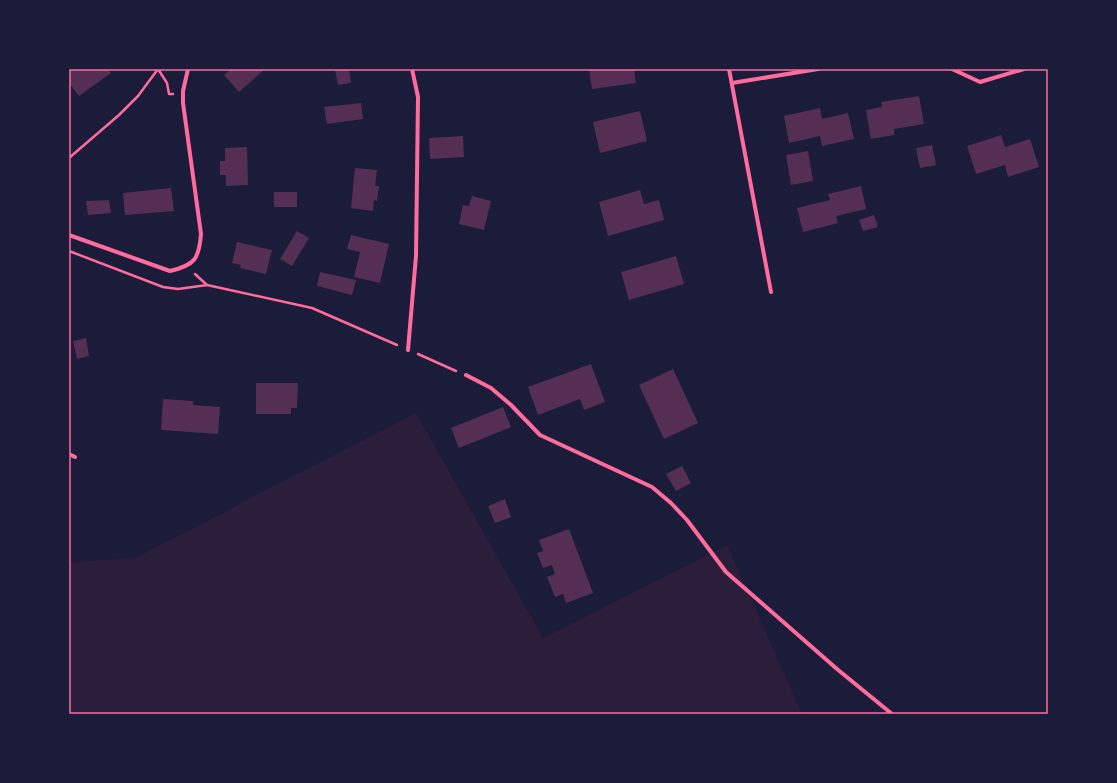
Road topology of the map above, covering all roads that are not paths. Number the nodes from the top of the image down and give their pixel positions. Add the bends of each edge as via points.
1 (412, 69) edge
2 (729, 69) edge
3 (818, 69) edge
4 (952, 69) edge
5 (1024, 69) edge
6 (186, 70) edge
7 (732, 83) junction
8 (69, 235) edge
9 (771, 292) dead end
10 (408, 350) road end
11 (466, 375) road end
12 (69, 454) edge
13 (75, 457) dead end
14 (892, 714) edge

1 - 10 street via 418,97 416,256
2 - 7 street
3 - 7 street
4 - 5 street via 980,82
6 - 8 street via 183,94 201,234 200,252 187,267 170,271
7 - 9 street
11 - 14 street via 491,388 512,405 540,435 652,487 671,502 726,572
12 - 13 street

